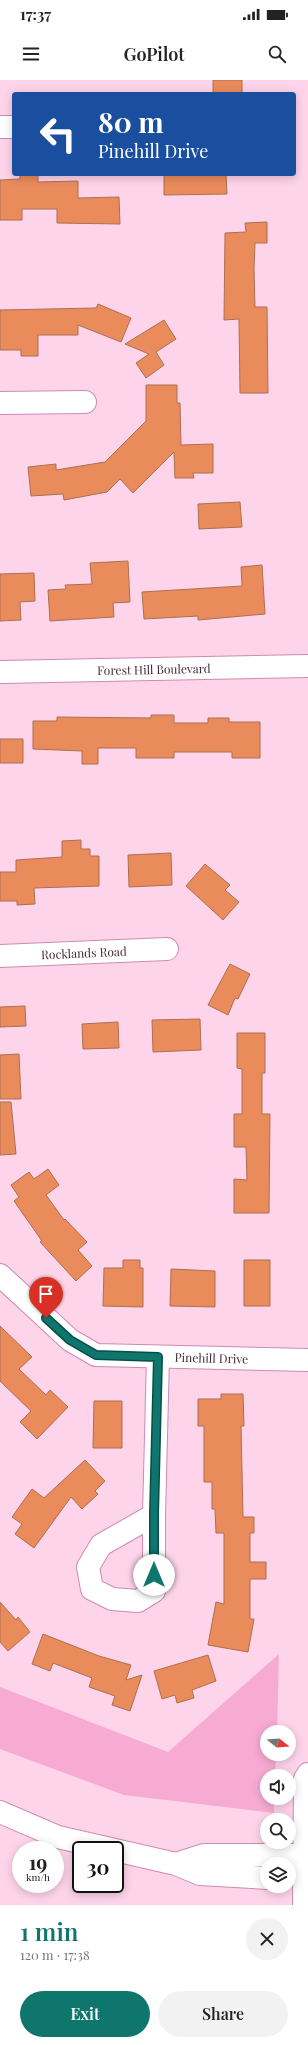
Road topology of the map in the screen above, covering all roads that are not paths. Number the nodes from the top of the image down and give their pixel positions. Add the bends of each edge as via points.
1 (0, 127) edge
2 (12, 127) edge
3 (85, 402) dead end
4 (0, 403) edge
5 (308, 666) edge
6 (0, 672) edge
7 (167, 949) dead end
8 (0, 956) edge
9 (0, 1275) edge
10 (158, 1357) junction
11 (308, 1360) edge
12 (154, 1514) dead end
13 (308, 1774) edge
14 (0, 1812) edge
15 (307, 1855) edge
16 (176, 1864) junction
17 (260, 1878) edge
18 (301, 1880) edge
19 (304, 1905) edge

1 - 2 street
3 - 4 street
5 - 6 street, Forest Hill Boulevard
7 - 8 street, Rocklands Road
9 - 10 street, Pinehill Drive via 70,1340 96,1355
10 - 11 street, Pinehill Drive
10 - 12 street
13 - 15 street via 305,1779
14 - 16 street via 58,1837
15 - 16 street via 204,1855
15 - 18 street
16 - 17 street via 200,1874
18 - 19 street

